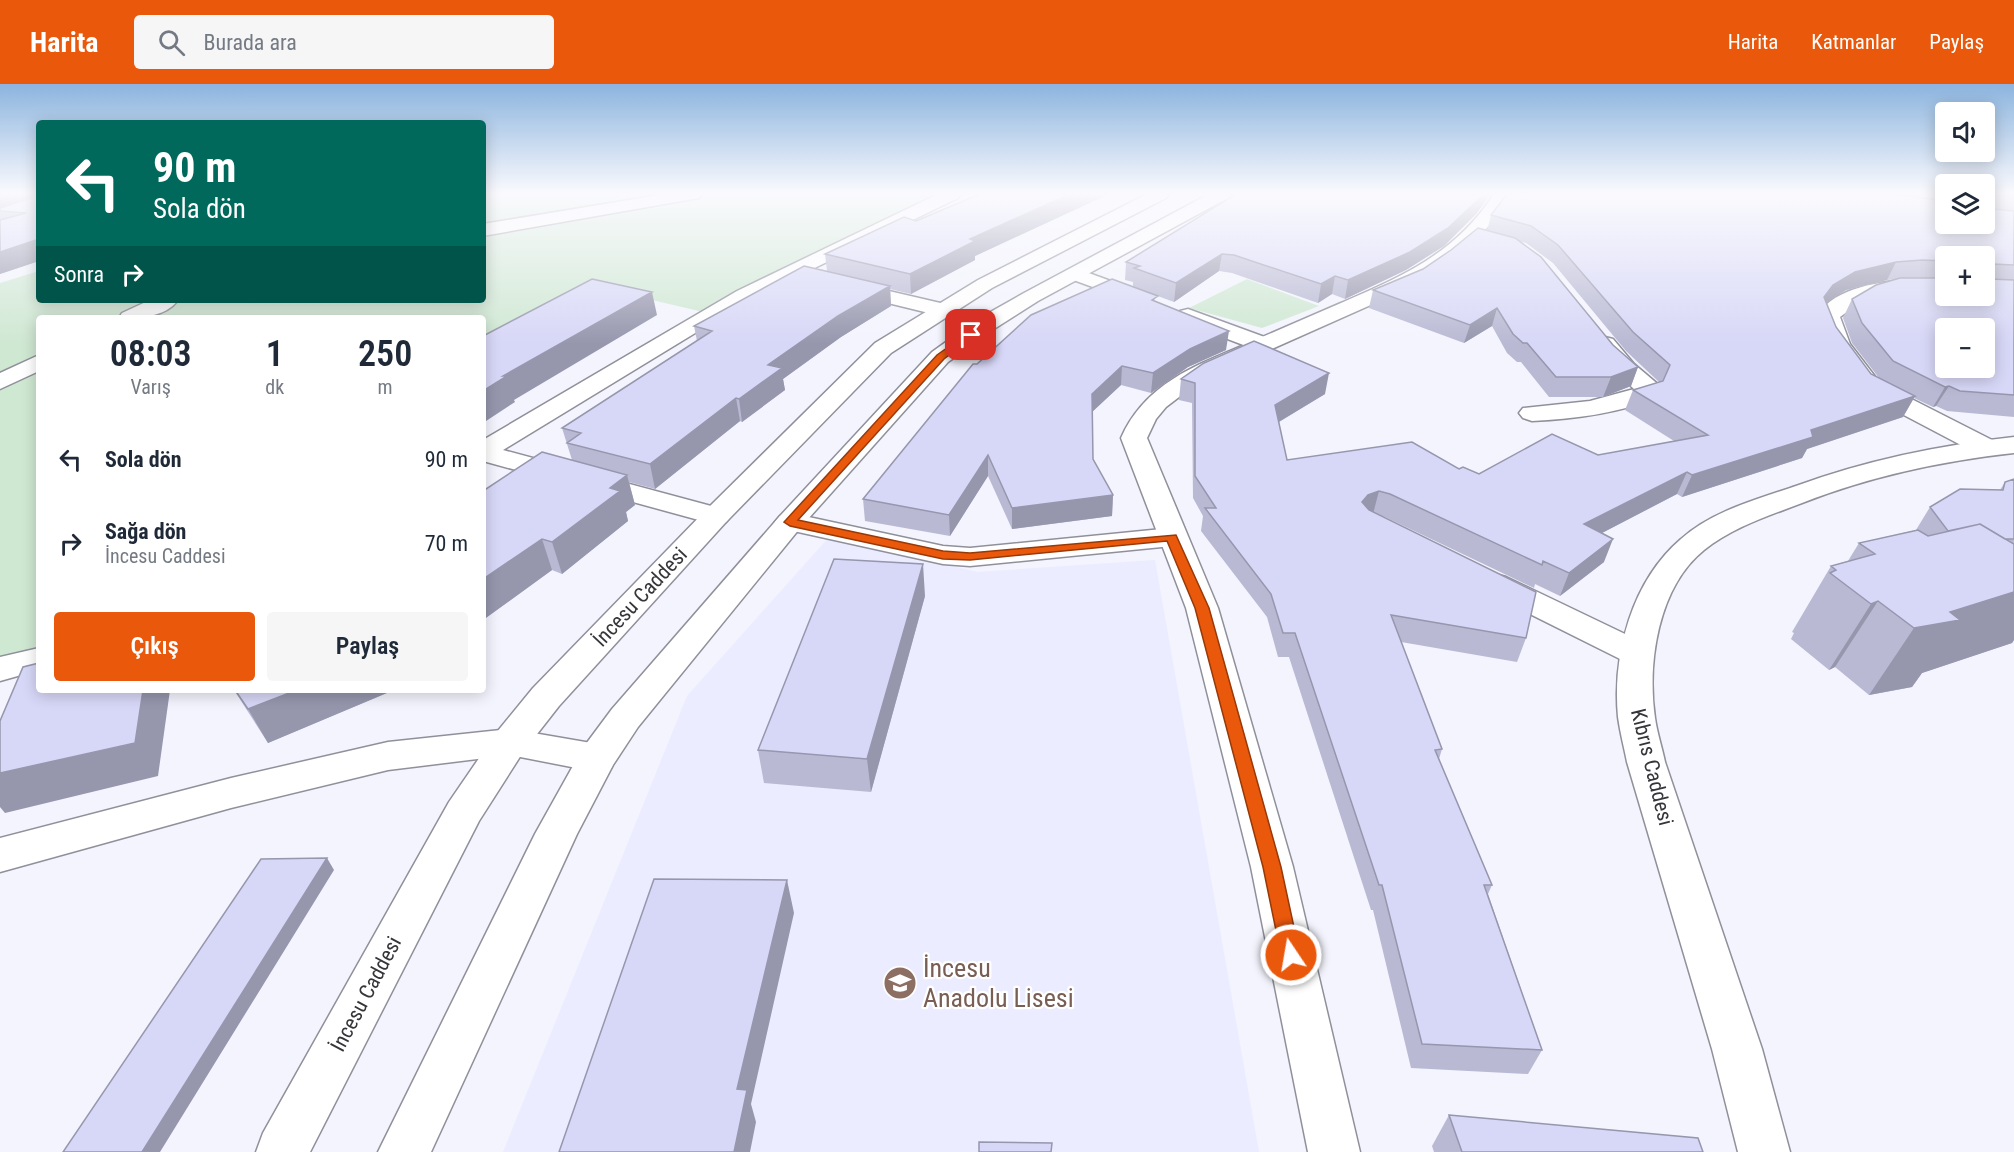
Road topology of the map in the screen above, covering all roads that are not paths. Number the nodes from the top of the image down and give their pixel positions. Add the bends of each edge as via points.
1 (852, 244) edge
2 (1063, 244) edge
3 (1130, 244) edge
4 (1473, 244) edge
5 (787, 273) junction
6 (1075, 274) junction
7 (1935, 287) edge
8 (161, 303) edge
9 (941, 310) junction
10 (136, 315) edge
11 (1594, 331) edge
12 (1262, 345) junction
13 (36, 364) edge
14 (0, 382) edge
15 (1532, 412) dead end
16 (1999, 446) edge
17 (486, 450) edge
18 (486, 453) edge
19 (716, 516) junction
20 (790, 522) junction
21 (1172, 537) junction
22 (1468, 571) edge
23 (1636, 653) junction
24 (36, 660) edge
25 (0, 669) edge
26 (510, 742) junction
27 (597, 758) junction
28 (0, 855) edge
29 (282, 1152) edge
30 (404, 1152) edge
31 (1334, 1152) edge
32 (1764, 1152) edge

1 - 5 street
2 - 9 street, İncesu Caddesi
3 - 6 street
4 - 12 street via 1411,280
5 - 9 street
5 - 17 street
6 - 12 street
6 - 20 street via 986,324 940,357
7 - 16 street via 1900,285 1873,289 1841,304 1828,315 1839,345 1872,388
8 - 10 street
9 - 19 street, İncesu Caddesi via 883,348
11 - 15 street via 1626,369 1648,386 1645,394 1619,404 1577,412
12 - 21 street via 1192,376 1164,394 1140,424 1134,438
13 - 14 street
16 - 23 street, Kıbrıs Caddesi via 1922,457 1834,481 1711,530 1682,554 1657,588
18 - 19 street
19 - 26 street, İncesu Caddesi via 546,697
20 - 21 street via 961,556
20 - 27 street via 625,718
21 - 31 street via 1202,608 1272,867
22 - 23 street
23 - 32 street, Kıbrıs Caddesi via 1636,713 1646,762 1737,1049
24 - 25 street
26 - 27 street
26 - 28 street via 388,756
26 - 29 street, İncesu Caddesi via 463,813
27 - 30 street via 556,834

